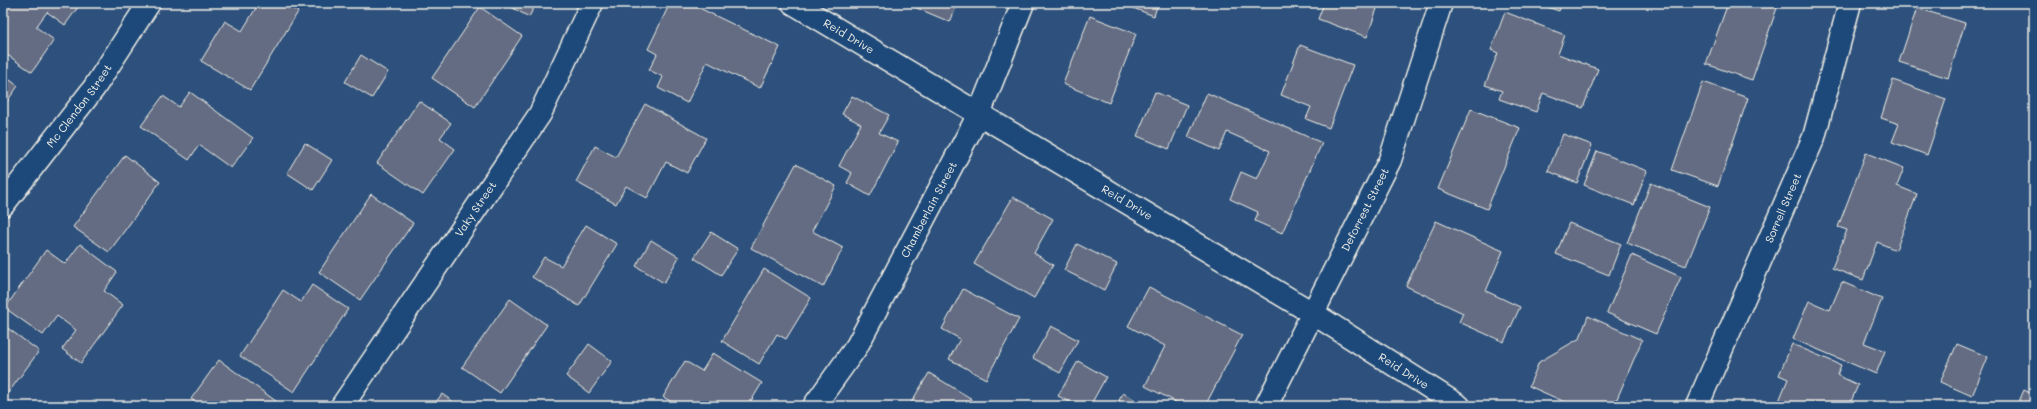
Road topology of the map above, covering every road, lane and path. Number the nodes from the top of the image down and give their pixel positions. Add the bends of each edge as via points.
1 (149, 3) edge
2 (592, 3) edge
3 (792, 3) edge
4 (1023, 3) edge
5 (1441, 3) edge
6 (1850, 3) edge
7 (979, 114) junction
8 (3, 205) edge
9 (1314, 314) junction
10 (342, 406) edge
11 (814, 406) edge
12 (1266, 406) edge
13 (1459, 406) edge
14 (1697, 406) edge

1 - 8 street, Mc Clendon Street via 94,88
2 - 10 street, Vaky Street via 540,114
3 - 7 street, Reid Drive
4 - 7 street, Chamberlain Street
5 - 9 street, Deforrest Street via 1390,160
6 - 14 street, Sorrell Street via 1814,137
7 - 9 street, Reid Drive
7 - 11 street, Chamberlain Street via 857,346
9 - 12 street, Deforrest Street
9 - 13 street, Reid Drive

